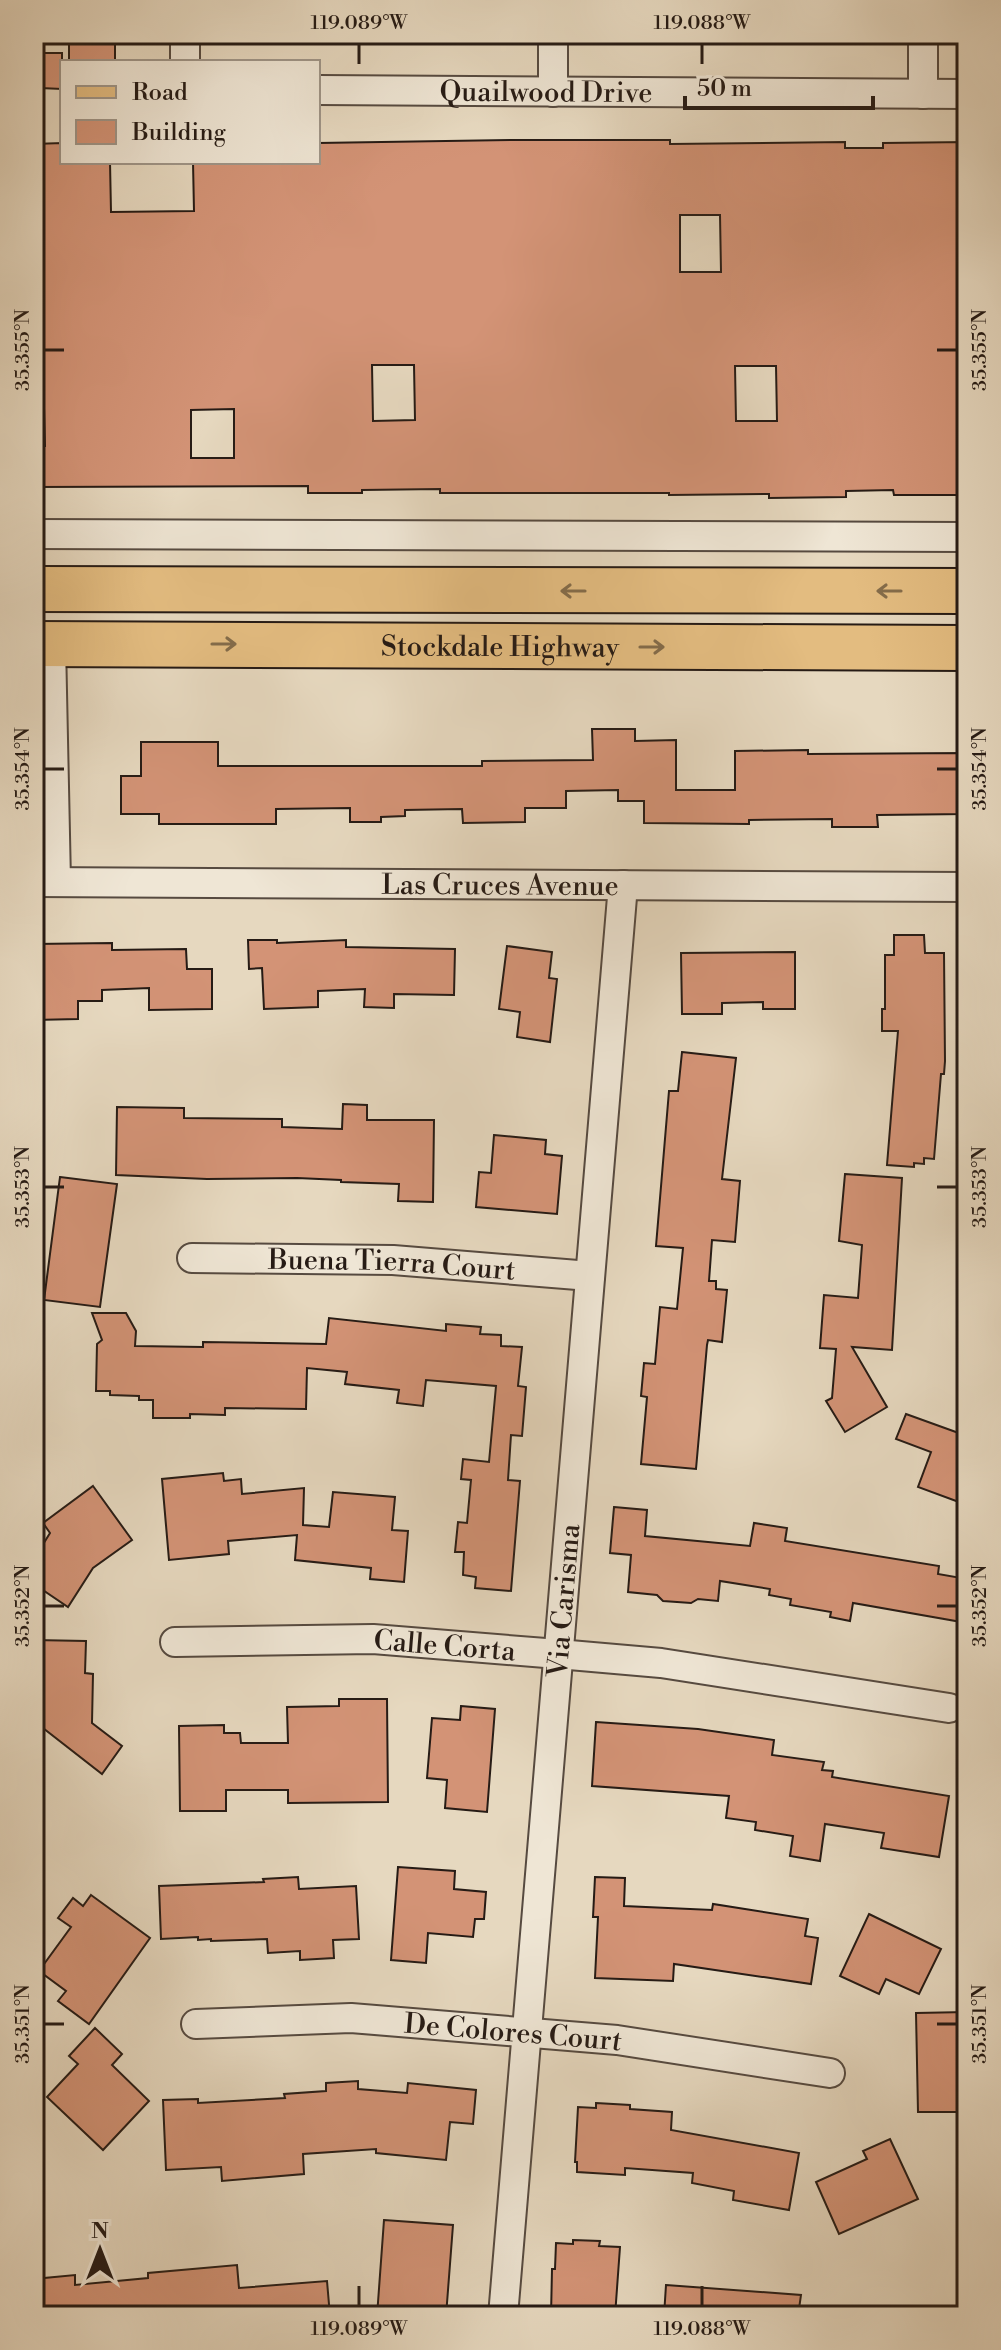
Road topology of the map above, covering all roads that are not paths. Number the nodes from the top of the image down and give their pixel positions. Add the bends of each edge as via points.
1 (185, 34) edge
2 (553, 34) edge
3 (923, 34) edge
4 (185, 60) edge
5 (320, 90) edge
6 (553, 92) junction
7 (923, 94) junction
8 (967, 94) edge
9 (34, 534) edge
10 (967, 537) edge
11 (34, 589) edge
12 (360, 591) junction
13 (967, 591) edge
14 (967, 633) edge
15 (43, 644) edge
16 (915, 648) junction
17 (967, 648) edge
18 (45, 882) edge
19 (623, 885) junction
20 (967, 887) edge
21 (192, 1258) dead end
22 (590, 1276) junction
23 (175, 1642) dead end
24 (558, 1654) junction
25 (949, 1708) dead end
26 (196, 2024) dead end
27 (526, 2032) junction
28 (830, 2073) dead end
29 (503, 2316) edge

1 - 4 street
2 - 6 street
3 - 7 street
5 - 6 street, Quailwood Drive
6 - 7 street, Quailwood Drive
7 - 8 street, Quailwood Drive
9 - 10 street
11 - 12 main road, Stockdale Highway
13 -> 12 main road, Stockdale Highway
12 - 15 main road via 238,616 76,618
14 - 16 main road
15 -> 16 main road, Stockdale Highway
15 - 18 street
16 - 17 main road, Stockdale Highway
18 - 19 street, Las Cruces Avenue
19 - 20 street, Las Cruces Avenue
19 - 22 street, Via Carisma
21 - 22 street, Buena Tierra Court via 393,1260
22 - 24 street, Via Carisma
23 - 24 street, Calle Corta via 373,1639
24 - 25 street, Calle Corta via 661,1663
24 - 27 street, Via Carisma
26 - 27 street, De Colores Court via 351,2018
27 - 28 street, De Colores Court via 617,2040
27 - 29 street, Via Carisma

